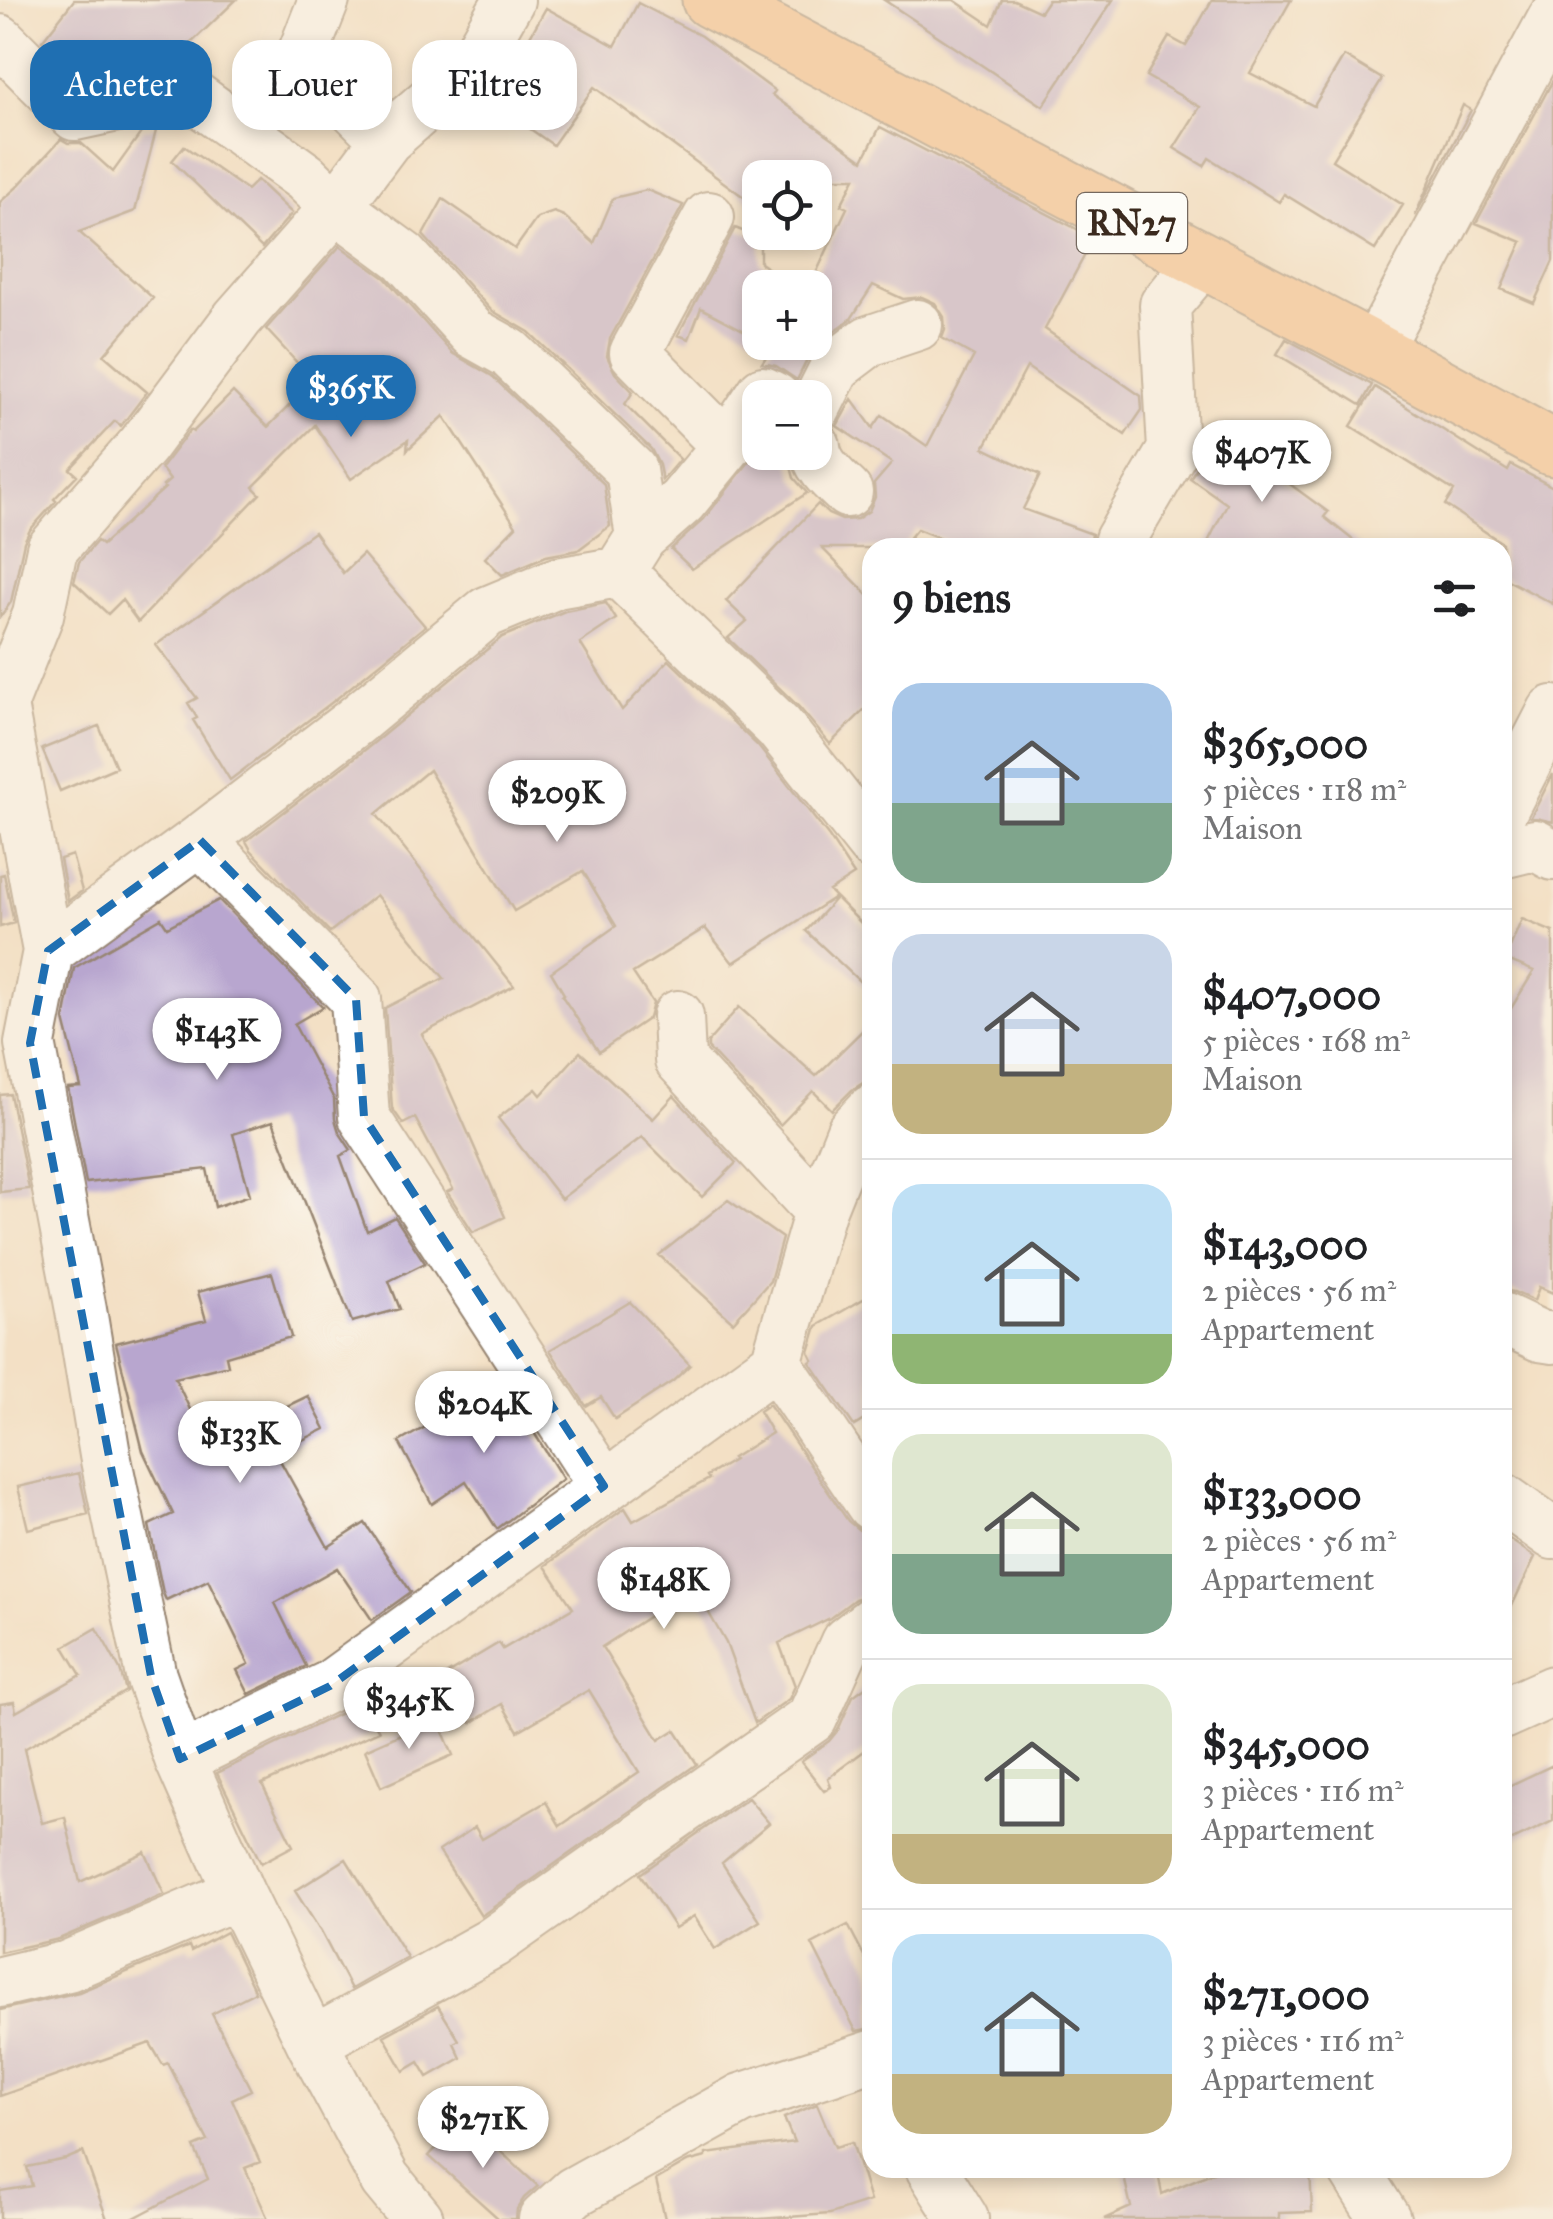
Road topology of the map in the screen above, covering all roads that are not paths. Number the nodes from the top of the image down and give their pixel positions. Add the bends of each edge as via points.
1 (324, 0) edge
2 (509, 0) edge
3 (710, 0) edge
4 (1553, 20) edge
5 (0, 40) edge
6 (386, 140) junction
7 (336, 207) junction
8 (710, 217) dead end
9 (1203, 260) junction
10 (917, 325) dead end
11 (1375, 351) junction
12 (827, 380) edge
13 (742, 424) edge
14 (727, 446) junction
15 (1553, 448) edge
16 (826, 470) edge
17 (847, 492) dead end
18 (1121, 538) edge
19 (630, 554) junction
20 (1, 704) edge
21 (1553, 711) edge
22 (1512, 791) edge
23 (862, 831) edge
24 (200, 840) junction
25 (1512, 851) edge
26 (1553, 854) edge
27 (48, 951) junction
28 (678, 1016) dead end
29 (15, 1055) edge
30 (862, 1120) edge
31 (820, 1211) junction
32 (1512, 1323) edge
33 (1553, 1338) edge
34 (776, 1364) junction
35 (604, 1486) junction
36 (862, 1491) edge
37 (1512, 1505) edge
38 (1553, 1534) edge
39 (862, 1630) edge
40 (1553, 1691) edge
41 (1512, 1709) edge
42 (180, 1760) junction
43 (239, 1892) junction
44 (0, 1982) edge
45 (312, 2043) junction
46 (862, 2059) edge
47 (937, 2178) edge
48 (1358, 2178) edge
49 (418, 2219) edge
50 (544, 2219) edge
51 (963, 2219) edge
52 (1385, 2219) edge

1 - 6 street via 302,56
2 - 6 street via 472,64
3 - 9 main road, RN27
4 - 11 street
5 - 7 street via 76,115 186,91
6 - 7 street
7 - 19 street via 404,257 473,333 509,353 630,470
7 - 20 street via 52,549 38,616
8 - 14 street via 634,353
9 - 11 main road, RN27
9 - 18 street via 1165,306 1173,450
10 - 12 street via 869,342
11 - 15 main road, RN27
13 - 14 street
14 - 19 street
16 - 17 street
19 - 23 street
19 - 24 street via 486,612
20 - 27 street
21 - 22 street
24 - 27 street
24 - 35 street via 356,999 364,1117
25 - 26 street via 1536,846
27 - 29 street
28 - 31 street via 680,1060
29 - 42 street via 81,1310 151,1676
30 - 31 street
31 - 34 street
32 - 33 street
34 - 35 street
34 - 36 street
35 - 42 street via 330,1686
37 - 38 street
39 - 45 street via 846,1642 812,1718 492,1943
40 - 41 street
42 - 43 street
43 - 44 street via 68,1966
43 - 45 street
45 - 49 street via 385,2180
46 - 50 street via 740,2099 574,2192
47 - 51 street
48 - 52 street

